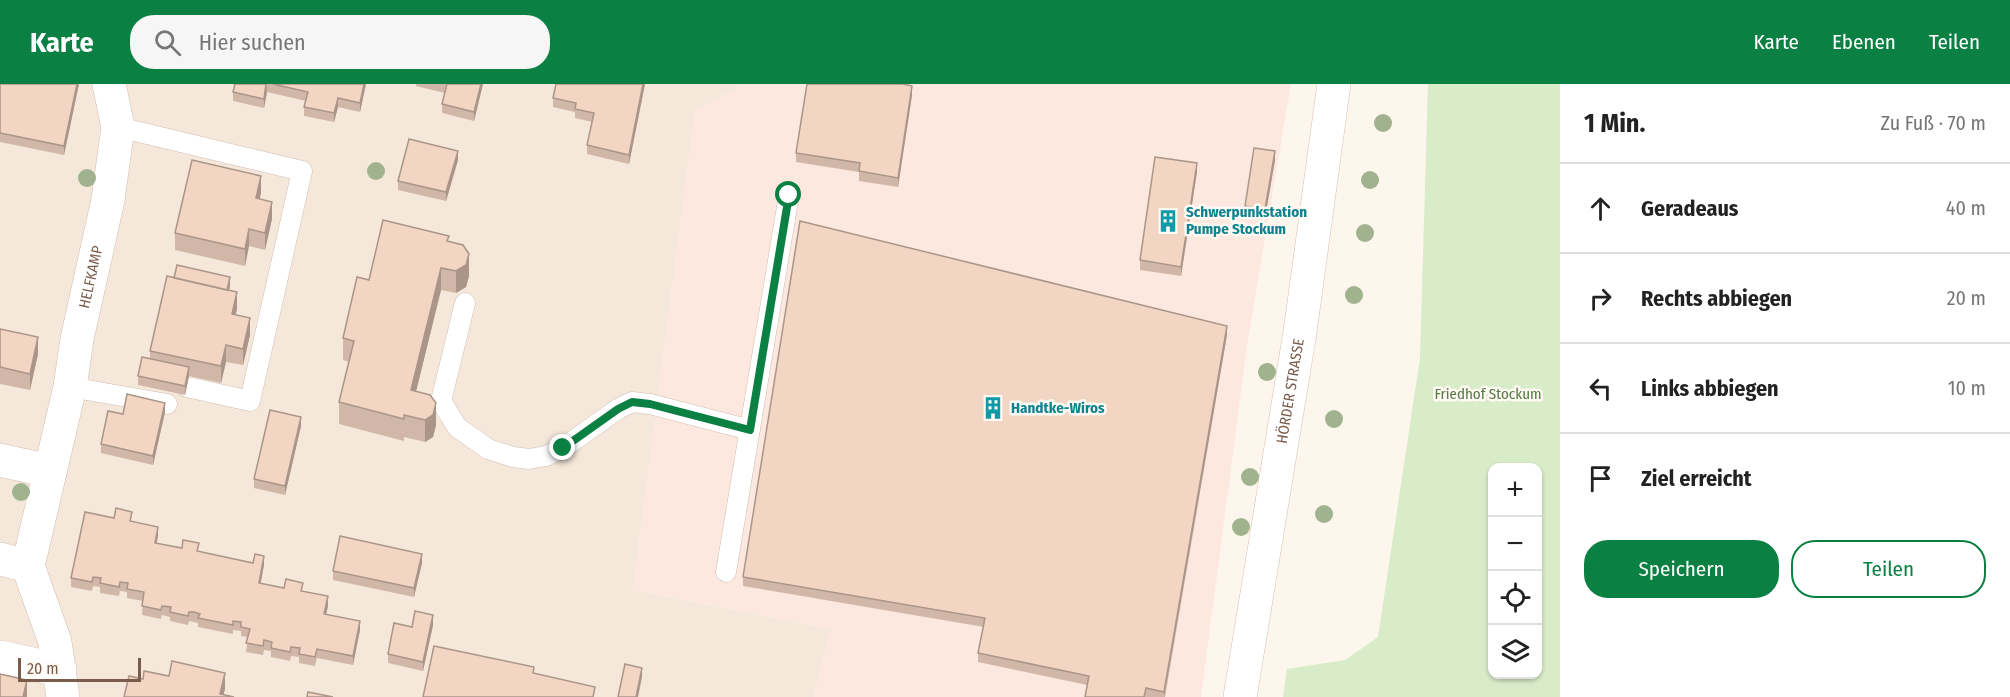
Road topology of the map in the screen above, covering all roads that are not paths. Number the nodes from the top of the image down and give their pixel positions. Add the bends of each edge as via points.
1 (109, 84) edge
2 (1334, 84) edge
3 (118, 127) junction
4 (789, 195) dead end
5 (465, 303) dead end
6 (70, 387) junction
7 (187, 387) edge
8 (167, 405) edge
9 (750, 430) junction
10 (0, 460) edge
11 (50, 471) junction
12 (14, 562) edge
13 (726, 572) dead end
14 (0, 657) edge
15 (62, 684) edge
16 (1240, 697) edge

1 - 3 street, HELFKAMP
2 - 16 street, HÖRDER STRASSE via 1300,332
3 - 6 street, HELFKAMP via 108,200
3 - 7 lane via 302,171 250,401
4 - 9 lane
5 - 9 lane via 441,401 457,427 488,449 529,459 546,456 632,402
6 - 8 lane
6 - 11 street, HELFKAMP
9 - 13 lane
10 - 11 street
11 - 12 street, HELFKAMP
12 - 15 street, HELFKAMP via 55,642
14 - 15 street, HELFKAMP

